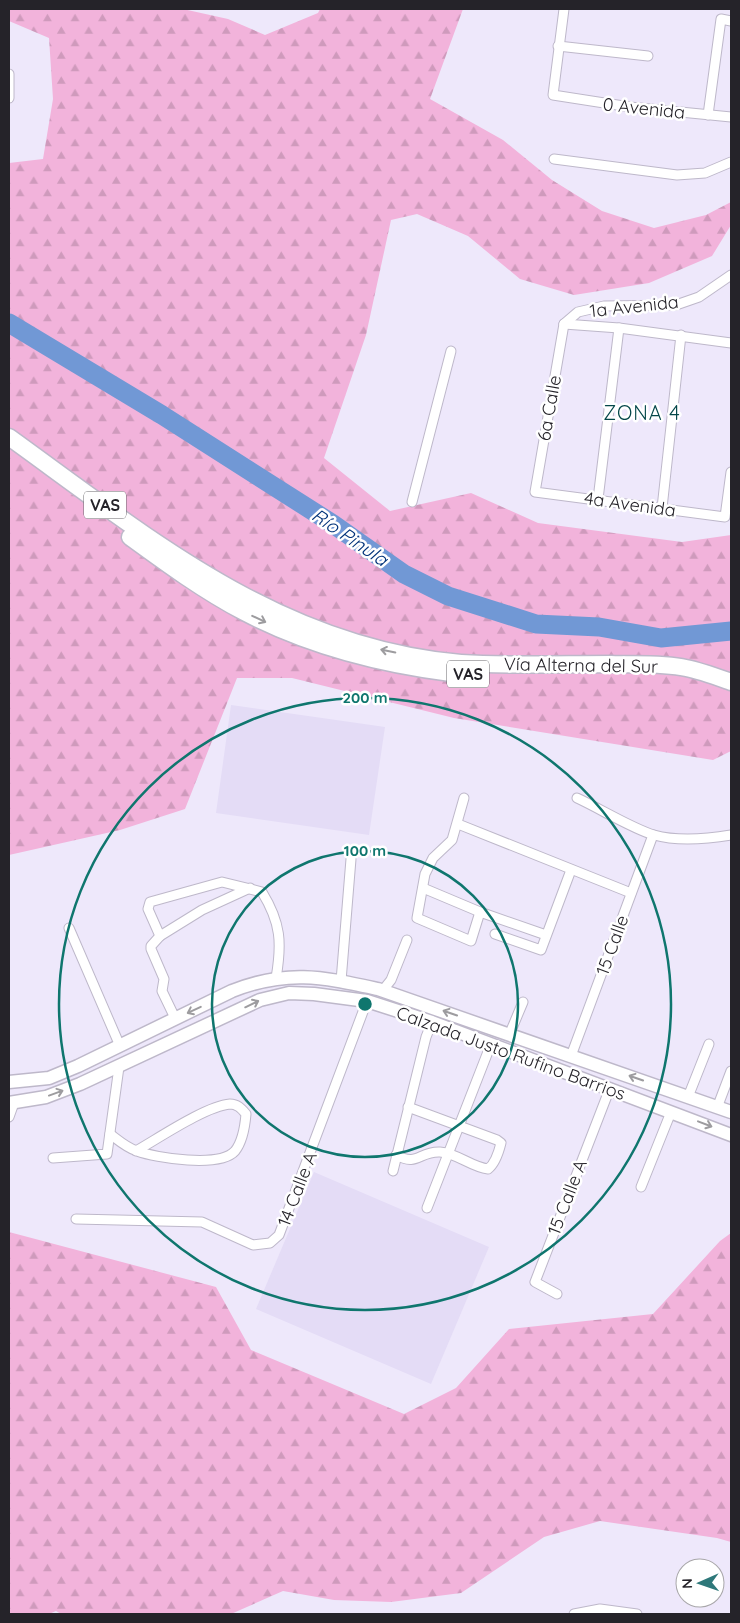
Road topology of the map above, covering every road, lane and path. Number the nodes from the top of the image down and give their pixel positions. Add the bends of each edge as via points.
1 (564, 9) edge
2 (731, 21) edge
3 (558, 46) junction
4 (648, 56) dead end
5 (9, 74) edge
6 (9, 98) edge
7 (708, 115) junction
8 (731, 117) edge
9 (554, 158) dead end
10 (731, 162) edge
11 (731, 275) edge
12 (564, 324) junction
13 (619, 328) junction
14 (681, 335) junction
15 (731, 343) edge
16 (450, 351) dead end
17 (9, 437) edge
18 (9, 450) edge
19 (731, 472) edge
20 (535, 492) joint
21 (598, 499) junction
22 (412, 502) dead end
23 (662, 508) junction
24 (198, 578) junction
25 (220, 591) junction
26 (731, 682) edge
27 (731, 693) edge
28 (464, 798) dead end
29 (577, 798) dead end
30 (458, 824) junction
31 (654, 835) junction
32 (731, 835) edge
33 (351, 859) dead end
34 (571, 870) junction
35 (250, 888) junction
36 (423, 888) junction
37 (631, 893) junction
38 (480, 912) junction
39 (69, 928) dead end
40 (496, 934) dead end
41 (546, 935) junction
42 (160, 936) junction
43 (407, 940) dead end
44 (276, 978) junction
45 (341, 981) junction
46 (383, 990) junction
47 (212, 1001) junction
48 (367, 1001) junction
49 (523, 1002) dead end
50 (175, 1018) junction
51 (468, 1019) junction
52 (220, 1020) junction
53 (432, 1022) junction
54 (510, 1033) junction
55 (462, 1034) junction
56 (491, 1044) junction
57 (709, 1044) dead end
58 (120, 1046) junction
59 (571, 1056) junction
60 (119, 1066) junction
61 (731, 1071) edge
62 (9, 1082) edge
63 (656, 1085) junction
64 (610, 1088) junction
65 (688, 1097) junction
66 (11, 1103) edge
67 (650, 1104) junction
68 (408, 1107) junction
69 (717, 1108) junction
70 (671, 1112) junction
71 (731, 1112) edge
72 (9, 1117) edge
73 (459, 1124) junction
74 (110, 1134) junction
75 (731, 1135) edge
76 (136, 1151) junction
77 (448, 1152) junction
78 (396, 1154) junction
79 (53, 1158) dead end
80 (393, 1171) dead end
81 (641, 1187) dead end
82 (427, 1208) dead end
83 (76, 1219) dead end
84 (557, 1294) dead end
85 (574, 1614) edge
86 (637, 1614) edge

1 - 3 street
2 - 7 street via 721,19
3 - 4 street
3 - 7 street, 0 Avenida via 552,90 557,97
5 - 6 street
7 - 8 street, 0 Avenida
9 - 10 street via 677,175 705,173
11 - 12 street, 1a Avenida via 699,297 676,305 604,306 578,312
12 - 13 street
12 - 20 street, 6a Calle
13 - 14 street
13 - 21 street
14 - 15 street
14 - 23 street
16 - 22 street
17 - 24 highway, Vía Alterna del Sur / VAS
18 - 24 highway, Vía Alterna del Sur / VAS
19 - 23 street, 4a Avenida via 725,517
20 - 21 street, 4a Avenida
21 - 23 street, 4a Avenida
24 - 25 highway, Vía Alterna del Sur / VAS
26 -> 25 highway, Vía Alterna del Sur / VAS via 686,668 645,664 462,663 411,656 319,632
25 -> 27 highway, Vía Alterna del Sur / VAS via 258,619 313,643 385,663 461,674 670,677
28 - 30 street
29 - 31 street
30 - 34 street
30 - 36 street via 450,842 433,858 425,874
31 - 32 street via 711,839
31 - 37 street, 15 Calle
33 - 45 street
34 - 37 street
34 - 41 street
35 - 42 street via 202,910
35 - 42 street via 222,882 150,902 148,909
35 - 44 street via 262,892 273,910 281,946
36 - 38 street
36 - 38 street via 417,918 472,941
37 - 59 street, 15 Calle
38 - 41 street
39 - 58 street
40 - 41 street via 541,950
42 - 50 street via 151,949 164,979 162,991
43 - 46 street
44 - 45 street, Calzada Justo Rufino Barrios via 294,975
44 - 47 street, Calzada Justo Rufino Barrios via 251,983
45 - 46 street, Calzada Justo Rufino Barrios
51 -> 46 street, Calzada Justo Rufino Barrios
47 -> 50 street, Calzada Justo Rufino Barrios
47 - 52 street
52 -> 48 street, Calzada Justo Rufino Barrios via 260,1000 289,993
48 - 53 street, Calzada Justo Rufino Barrios
48 - 83 street, 14 Calle A via 279,1235 270,1243 253,1245 202,1222
49 - 54 street
50 - 58 street, Calzada Justo Rufino Barrios
51 - 54 street, Calzada Justo Rufino Barrios
51 - 55 street
52 - 60 street, Calzada Justo Rufino Barrios
53 - 55 street, Calzada Justo Rufino Barrios
53 - 68 street
54 - 59 street, Calzada Justo Rufino Barrios
55 - 56 street, Calzada Justo Rufino Barrios
56 - 64 street, Calzada Justo Rufino Barrios
56 - 73 street
57 - 65 street
58 - 62 street, Calzada Justo Rufino Barrios via 48,1078
63 -> 59 street, Calzada Justo Rufino Barrios
66 -> 60 street, Calzada Justo Rufino Barrios via 46,1097
60 - 74 street
61 - 69 street
63 - 65 street, Calzada Justo Rufino Barrios
63 - 67 street
64 - 67 street, Calzada Justo Rufino Barrios
64 - 84 street, 15 Calle A via 535,1282
65 - 69 street, Calzada Justo Rufino Barrios
66 - 72 street
67 - 70 street, Calzada Justo Rufino Barrios
68 - 73 street
68 - 78 street
69 - 71 street, Calzada Justo Rufino Barrios
70 -> 75 street, Calzada Justo Rufino Barrios
70 - 81 street
73 - 77 street
73 - 77 street via 497,1140 500,1146 488,1169
74 - 76 street
74 - 79 street via 107,1154
76 - 76 street via 182,1160 224,1158 234,1151 239,1142 246,1114 232,1104 215,1107
77 - 78 street via 437,1152 414,1161
77 - 82 street
78 - 80 street
85 - 86 street via 600,1609

